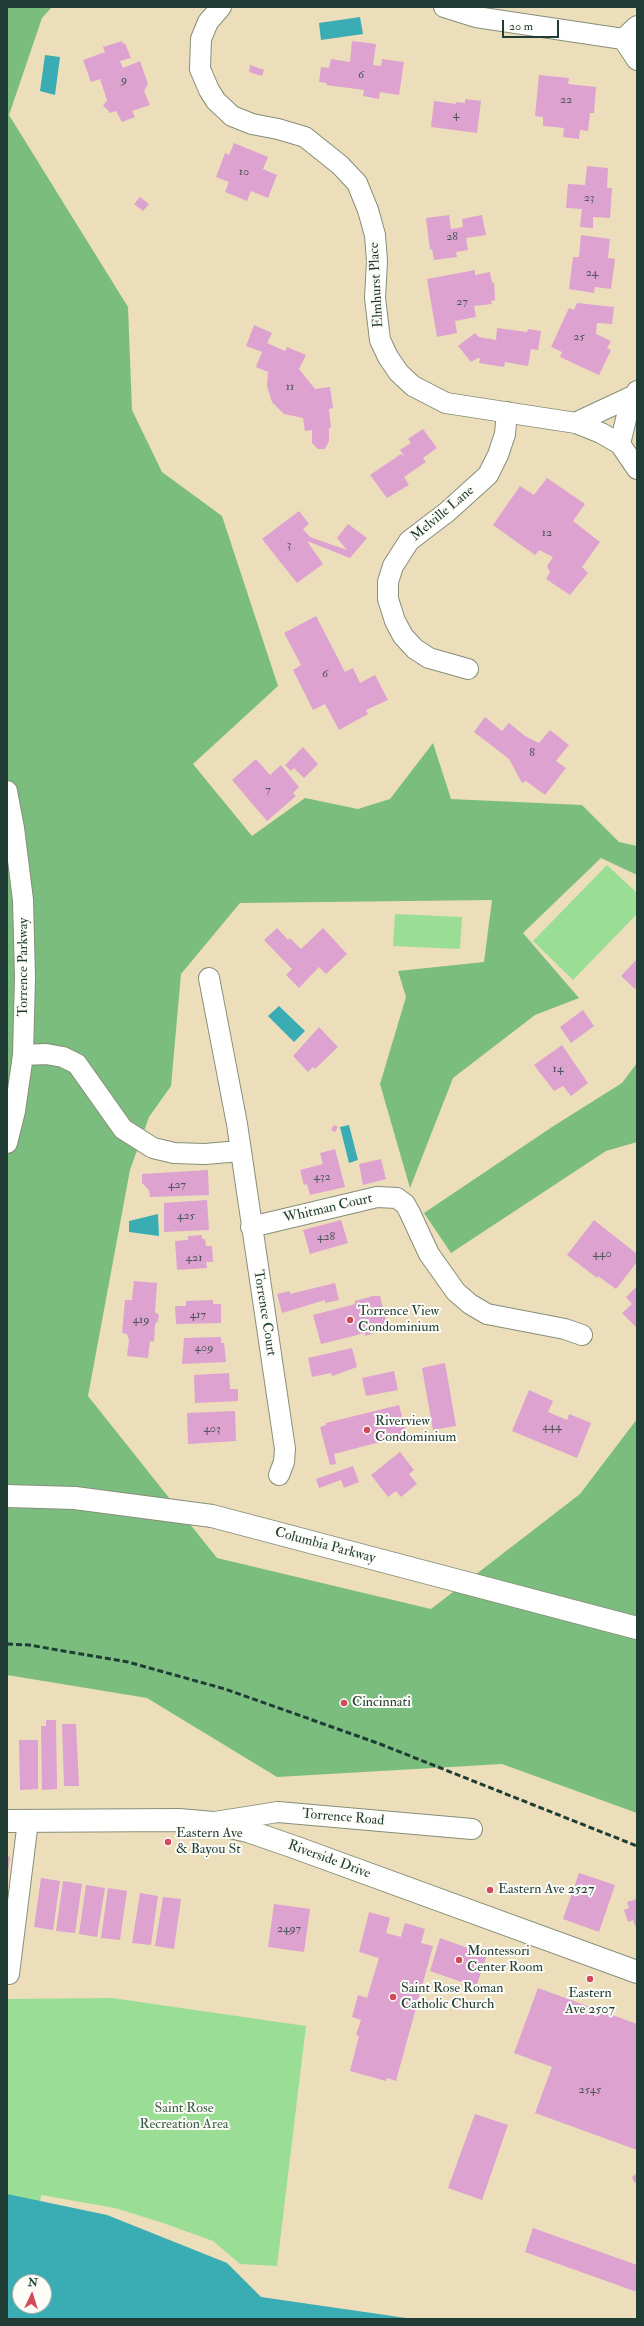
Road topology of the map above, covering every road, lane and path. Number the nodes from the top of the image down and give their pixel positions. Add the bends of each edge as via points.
1 (221, 7) edge
2 (444, 7) edge
3 (630, 32) edge
4 (637, 60) edge
5 (636, 393) edge
6 (507, 412) junction
7 (575, 423) junction
8 (620, 444) junction
9 (637, 469) edge
10 (468, 669) dead end
11 (7, 791) edge
12 (209, 978) dead end
13 (23, 1056) junction
14 (7, 1143) edge
15 (240, 1151) junction
16 (251, 1227) junction
17 (582, 1335) dead end
18 (279, 1475) dead end
19 (7, 1488) edge
20 (7, 1496) edge
21 (50, 1497) junction
22 (637, 1628) edge
23 (17, 1821) edge
24 (213, 1823) junction
25 (472, 1829) dead end
26 (637, 1972) edge
27 (9, 1974) dead end

1 - 6 street, Elmhurst Place via 208,22 201,39 200,69 209,90 216,101 232,116 252,124 305,137 340,165 357,183 375,235 375,298 378,328 380,340 392,363 413,386 429,396 455,405
2 - 3 street via 476,17
3 - 4 street
5 - 7 street
5 - 8 street via 628,411
6 - 7 street, Elmhurst Place
6 - 10 street, Melville Lane via 498,455 488,475 447,512 409,541 393,566 388,582 388,599 403,636 428,658
7 - 8 street, Elmhurst Place
8 - 9 street
11 - 13 street, Torrence Parkway via 23,900
12 - 15 street, Torrence Court
13 - 14 street, Torrence Parkway via 15,1111
13 - 15 street via 46,1054 63,1057 77,1064 123,1130 153,1148 174,1153
15 - 16 street, Torrence Court
16 - 17 street, Whitman Court via 377,1197 397,1198 410,1212 429,1254 456,1292 470,1304 487,1314 565,1329
16 - 18 street, Torrence Court via 286,1449
19 - 21 main road
20 - 21 main road, Columbia Parkway
21 - 22 main road, Columbia Parkway via 147,1506 212,1516
23 - 24 main road, Riverside Drive via 179,1820
23 - 27 street
24 - 25 street, Torrence Road via 278,1812
24 - 26 main road, Riverside Drive via 248,1831 297,1848

